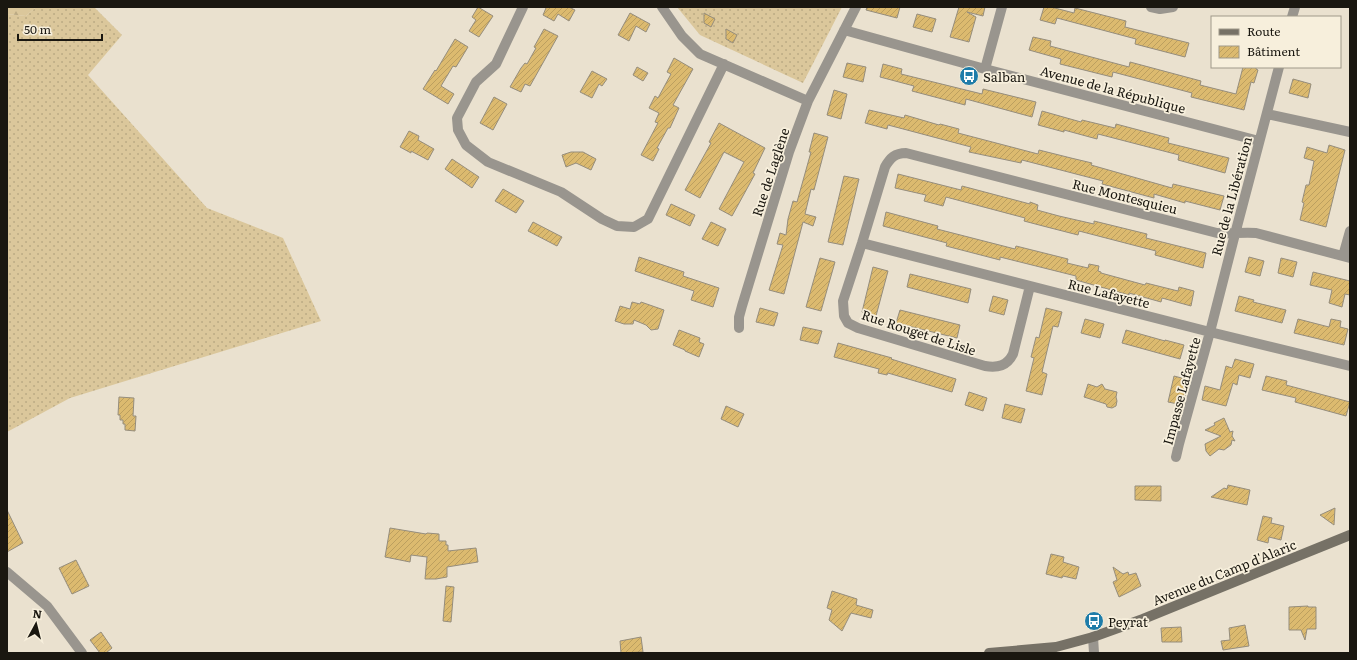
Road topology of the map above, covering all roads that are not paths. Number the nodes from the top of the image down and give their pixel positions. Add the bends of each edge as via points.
1 (524, 7) edge
2 (662, 7) edge
3 (856, 7) edge
4 (1002, 7) edge
5 (1151, 7) edge
6 (1173, 7) edge
7 (844, 30) junction
8 (724, 64) junction
9 (1279, 68) edge
10 (985, 69) junction
11 (808, 101) junction
12 (1267, 114) junction
13 (1350, 132) edge
14 (1259, 141) junction
15 (894, 155) joint
16 (1350, 232) edge
17 (1234, 234) junction
18 (862, 243) junction
19 (1347, 257) edge
20 (1030, 286) junction
21 (739, 328) dead end
22 (1210, 332) junction
23 (1350, 366) edge
24 (1176, 457) dead end
25 (1350, 535) edge
26 (7, 572) edge
27 (1093, 637) junction
28 (82, 653) edge
29 (989, 653) edge
30 (1094, 653) edge

1 - 8 street via 496,64 476,82 457,118 458,130 466,145 488,162 561,192 617,226 634,227 648,219
2 - 8 street via 682,36 700,54
3 - 7 street, Rue de Laglène
4 - 10 street
5 - 6 street
7 - 10 street, Avenue de la République
7 - 11 street, Rue de Laglène
8 - 11 street
9 - 12 street, Rue de la Libération
10 - 14 street, Avenue de la République
11 - 21 street, Rue de Laglène via 789,152 742,306
12 - 13 street
12 - 14 street, Rue de la Libération
14 - 17 street, Rue de la Libération
15 - 17 street, Rue Montesquieu via 906,153 1217,233
15 - 18 street, Rue Rouget de Lisle via 885,167
16 - 19 street
17 - 19 street, Rue Montesquieu via 1256,233
17 - 22 street, Rue de la Libération
18 - 20 street, Rue Lafayette
18 - 20 street, Rue Rouget de Lisle via 843,301 844,316 848,322 858,328 985,366 998,367 1009,362
20 - 22 street, Rue Lafayette
22 - 23 street, Rue Lafayette
22 - 24 street, Impasse Lafayette
25 - 27 main road, Avenue du Camp d'Alaric
26 - 28 street via 47,606
27 - 29 main road, Avenue du Camp d'Alaric via 1056,646
27 - 30 street

